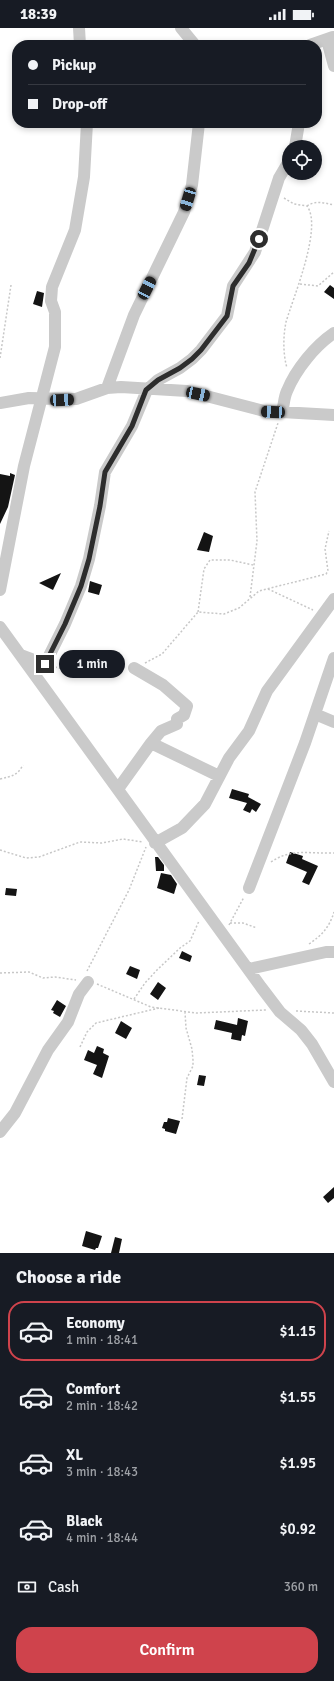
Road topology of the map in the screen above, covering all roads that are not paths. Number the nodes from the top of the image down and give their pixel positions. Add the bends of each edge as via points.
1 (79, 28) edge
2 (181, 28) edge
3 (330, 38) edge
4 (80, 40) edge
5 (191, 40) edge
6 (334, 66) edge
7 (87, 128) edge
8 (198, 128) edge
9 (298, 128) edge
10 (296, 140) edge
11 (282, 174) edge
12 (334, 333) edge
13 (107, 388) junction
14 (146, 390) junction
15 (42, 398) junction
16 (0, 403) edge
17 (282, 412) junction
18 (334, 415) edge
19 (0, 590) edge
20 (334, 599) edge
21 (0, 627) edge
22 (21, 655) junction
23 (334, 658) edge
24 (134, 668) road end
25 (315, 714) junction
26 (334, 722) edge
27 (151, 742) junction
28 (219, 776) junction
29 (118, 789) junction
30 (155, 843) junction
31 (248, 888) road end
32 (334, 952) edge
33 (249, 969) junction
34 (87, 978) road end
35 (334, 1082) edge
36 (0, 1132) edge

1 - 4 street
2 - 5 street
3 - 6 street
7 - 15 street via 84,177 75,230 52,287 50,302 55,312 55,348
8 - 13 street via 192,185 184,212 134,315
9 - 10 street
11 - 14 street via 255,252 233,286 227,316 192,359
12 - 17 street via 320,343 291,384
13 - 14 street
13 - 15 street via 76,399
14 - 17 street via 187,391 251,409
14 - 22 street via 132,426 105,472 89,559 65,624 45,664
15 - 16 street
15 - 19 street via 24,466
17 - 18 street
20 - 28 street via 267,691 249,731
21 - 22 street
22 - 29 street
23 - 25 street
24 - 27 street via 163,685 187,706 177,724 161,731
25 - 26 street
25 - 31 street
27 - 28 street
27 - 29 street
28 - 30 street via 205,804 191,820 172,835
29 - 30 street
30 - 33 street via 204,910 227,928
32 - 33 street
33 - 35 street via 279,1011 301,1030 312,1044
34 - 36 street via 68,1022 48,1050 15,1112

